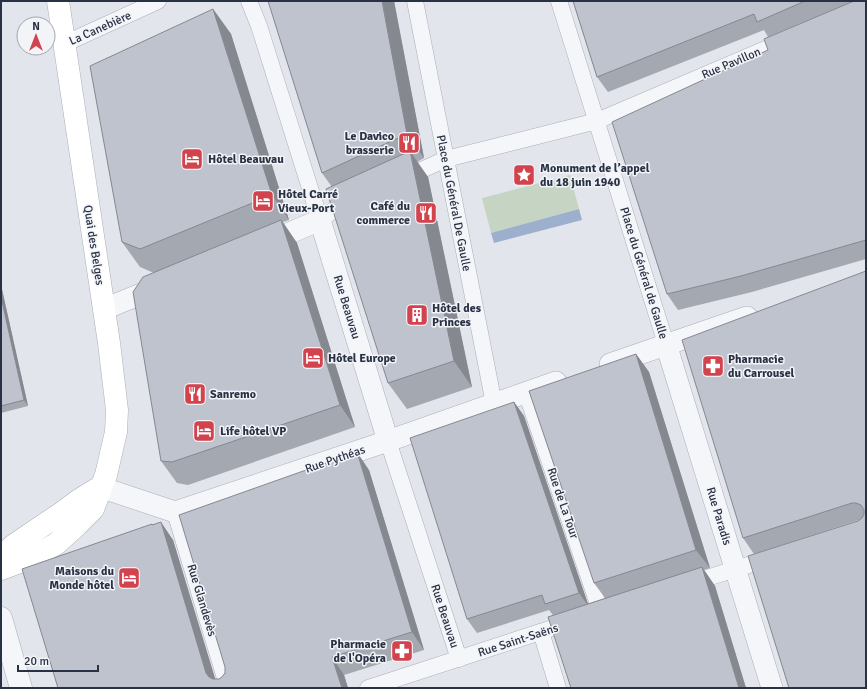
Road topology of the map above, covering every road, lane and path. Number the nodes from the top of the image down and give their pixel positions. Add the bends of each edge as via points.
1 (58, 1) edge
2 (158, 1) edge
3 (249, 1) edge
4 (415, 1) edge
5 (559, 1) edge
6 (801, 34) edge
7 (64, 44) junction
8 (597, 121) junction
9 (446, 159) junction
10 (392, 184) edge
11 (364, 197) edge
12 (320, 220) junction
13 (247, 250) edge
14 (180, 278) edge
15 (104, 309) junction
16 (765, 311) edge
17 (666, 344) junction
18 (595, 369) edge
19 (568, 378) edge
20 (526, 392) junction
21 (494, 404) junction
22 (388, 441) junction
23 (100, 487) junction
24 (175, 512) junction
25 (784, 554) edge
26 (1, 557) edge
27 (1, 569) edge
28 (736, 569) junction
29 (675, 589) edge
30 (608, 610) joint
31 (1, 618) edge
32 (541, 632) junction
33 (459, 659) junction
34 (22, 688) edge
35 (228, 688) edge
36 (368, 688) edge
37 (558, 688) edge
38 (772, 688) edge

1 - 7 main road, Quai des Belges
2 - 7 street, La Canebière
3 - 12 street, Rue Beauvau
4 - 9 street, Place du Général De Gaulle
5 - 8 street, Place du Général de Gaulle
6 - 8 street, Rue Pavillon
7 - 15 main road, Quai des Belges
8 - 9 street, Place du Général de Gaulle
8 - 17 street, Place du Général de Gaulle
9 - 10 street, Place du Général de Gaulle
9 - 21 street, Place du Général De Gaulle
11 - 12 street via 336,209
12 - 13 street
12 - 22 street, Rue Beauvau
14 - 15 street
15 - 23 main road, Quai des Belges via 117,410 116,432 106,475
16 - 17 street
17 - 18 street, Place du Général de Gaulle
17 - 28 street, Rue Paradis
19 - 20 street
20 - 21 street
20 - 30 street, Rue de La Tour
21 - 22 street, Rue Pythéas
22 - 24 street, Rue Pythéas
22 - 33 street, Rue Beauvau
23 - 24 street
23 - 26 main road via 23,538
23 - 27 main road, Quai des Belges via 93,509 56,544
24 - 35 street, Rue Glandevès
25 - 28 street
28 - 29 street
28 - 38 street, Rue Paradis
30 - 32 street, Rue Saint-Saëns
31 - 34 street
32 - 33 street, Rue Saint-Saëns
32 - 37 street
33 - 36 street, Rue Saint-Saëns

